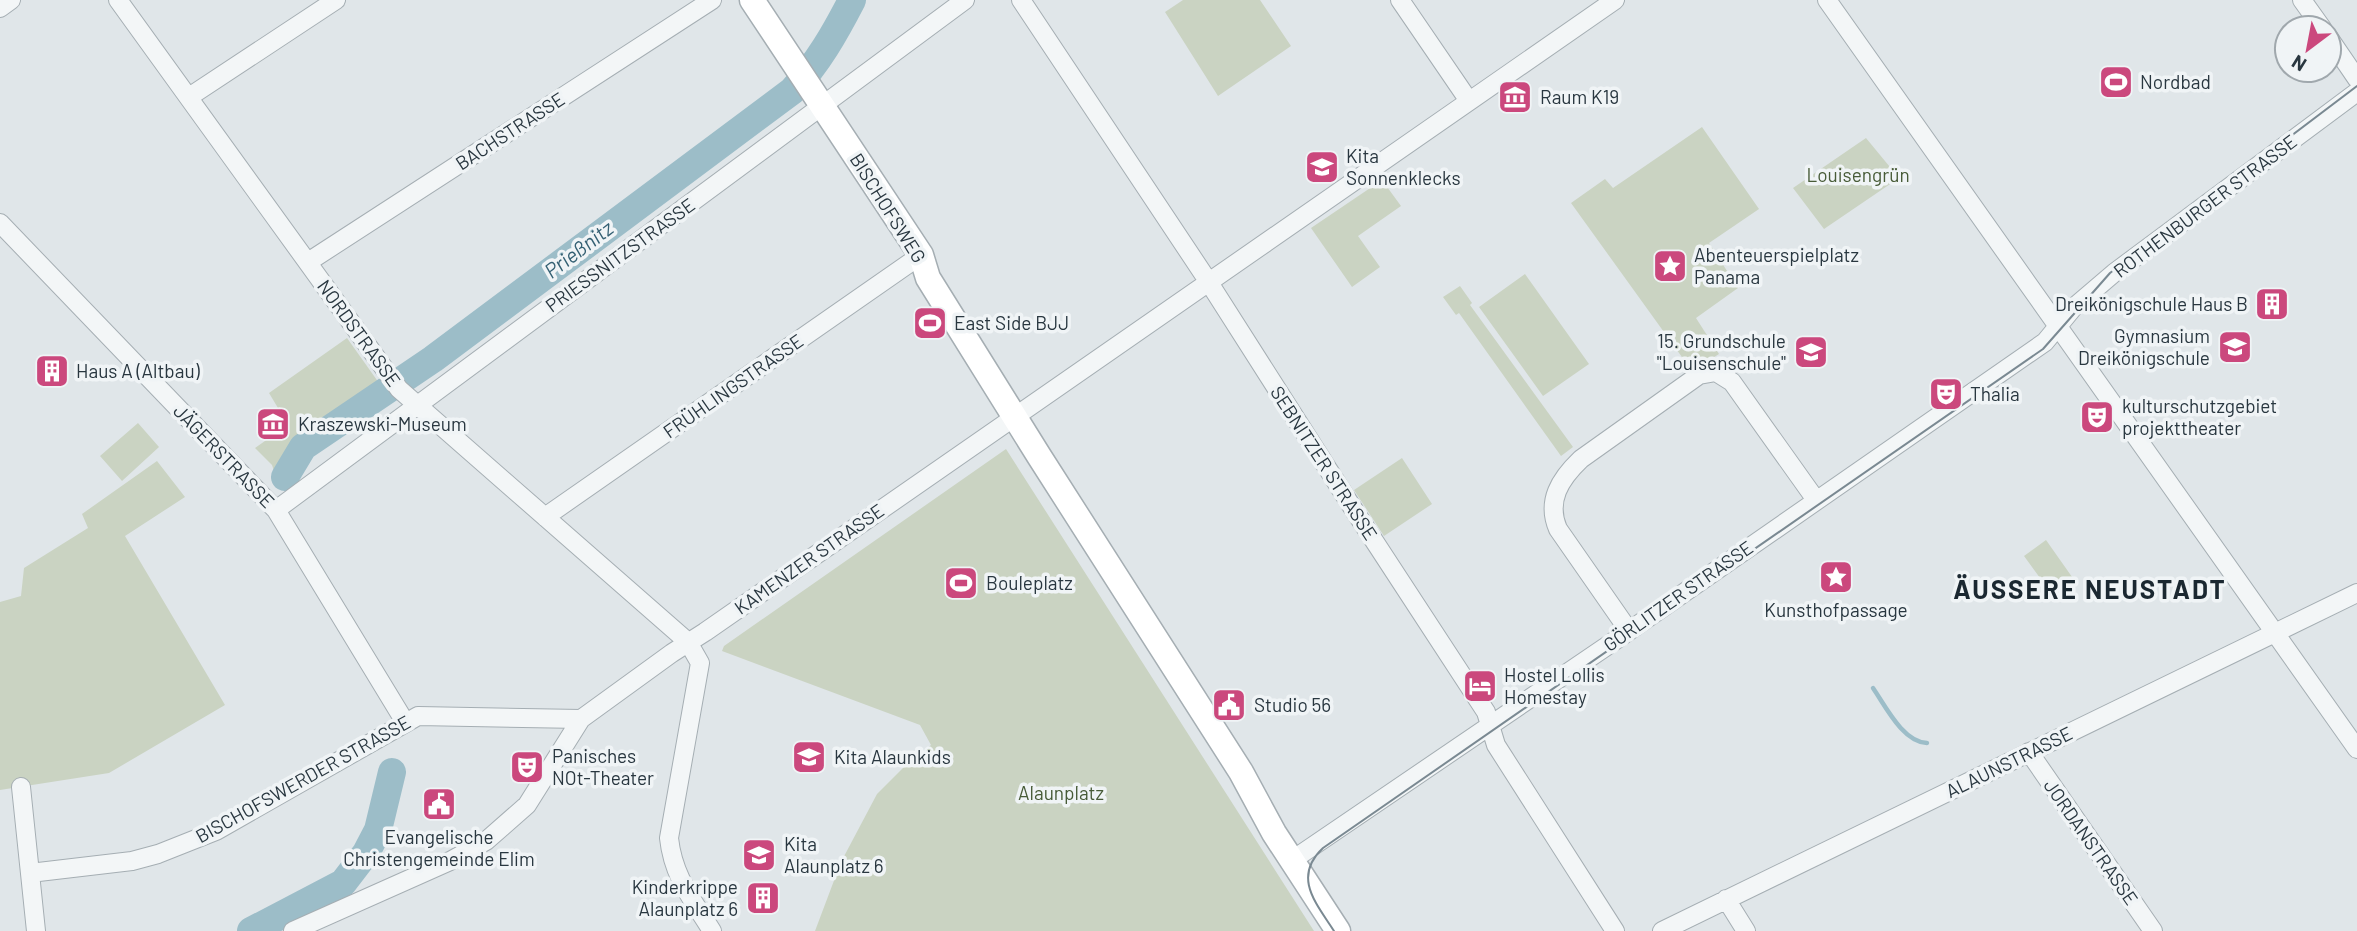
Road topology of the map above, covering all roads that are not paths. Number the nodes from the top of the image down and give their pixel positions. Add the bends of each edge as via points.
1 (11, 0) edge
2 (118, 0) edge
3 (336, 0) edge
4 (712, 0) edge
5 (752, 0) edge
6 (965, 0) edge
7 (1021, 0) edge
8 (1400, 0) edge
9 (1615, 0) edge
10 (1828, 0) edge
11 (0, 8) edge
12 (2343, 58) edge
13 (2357, 79) edge
14 (810, 87) junction
15 (2357, 92) edge
16 (190, 97) junction
17 (1469, 101) junction
18 (0, 223) edge
19 (921, 255) junction
20 (308, 262) junction
21 (1208, 281) junction
22 (2058, 324) junction
23 (417, 404) junction
24 (1014, 416) junction
25 (1815, 500) junction
26 (276, 510) junction
27 (545, 517) junction
28 (2357, 593) edge
29 (1629, 631) junction
30 (2275, 633) junction
31 (688, 642) junction
32 (580, 719) junction
33 (405, 722) junction
34 (1492, 725) junction
35 (2357, 749) edge
36 (2029, 752) junction
37 (22, 787) dead end
38 (1291, 861) junction
39 (30, 873) junction
40 (1726, 899) junction
41 (36, 931) edge
42 (293, 931) edge
43 (712, 931) edge
44 (1338, 931) edge
45 (1615, 931) edge
46 (1662, 931) edge
47 (1746, 931) edge
48 (2153, 931) edge

1 - 11 street
2 - 16 street, NORDSTRASSE
3 - 16 street
4 - 20 street, BACHSTRASSE
5 - 14 street, BISCHOFSWEG
6 - 14 street, PRIESSNITZSTRASSE
7 - 21 street, SEBNITZER STRASSE
8 - 17 street
9 - 17 street, KAMENZER STRASSE
10 - 22 street
12 - 13 street
14 - 19 street, BISCHOFSWEG
14 - 23 street, PRIESSNITZSTRASSE
15 - 22 street, ROTHENBURGER STRASSE via 2114,273
16 - 20 street, NORDSTRASSE
17 - 21 street, KAMENZER STRASSE
18 - 26 street, JÄGERSTRASSE
19 - 24 street, BISCHOFSWEG via 928,278
19 - 27 street, FRÜHLINGSTRASSE
20 - 23 street, NORDSTRASSE via 395,384
21 - 24 street, KAMENZER STRASSE
21 - 34 street, SEBNITZER STRASSE
22 - 25 street, GÖRLITZER STRASSE via 2045,342
22 - 30 street
23 - 26 street, PRIESSNITZSTRASSE
23 - 27 street, NORDSTRASSE
24 - 31 street, KAMENZER STRASSE
24 - 38 street, BISCHOFSWEG via 1241,772
25 - 29 street, GÖRLITZER STRASSE
25 - 29 street via 1732,382 1716,372 1699,375 1580,459 1554,496 1558,529
26 - 33 street, JÄGERSTRASSE
27 - 31 street, NORDSTRASSE
28 - 30 street, ALAUNSTRASSE
29 - 34 street, GÖRLITZER STRASSE
30 - 35 street
30 - 36 street, ALAUNSTRASSE
31 - 32 street, KAMENZER STRASSE
31 - 43 street via 700,663 669,838 678,878
32 - 33 street, BISCHOFSWERDER STRASSE via 418,716
32 - 42 street via 527,805 486,841 450,862
33 - 39 street, BISCHOFSWERDER STRASSE via 216,831 132,861
34 - 38 street, GÖRLITZER STRASSE
34 - 45 street, SEBNITZER STRASSE via 1496,745
36 - 40 street, ALAUNSTRASSE
36 - 48 street, JORDANSTRASSE
37 - 39 street
38 - 44 street
39 - 41 street
40 - 46 street, ALAUNSTRASSE
40 - 47 street

